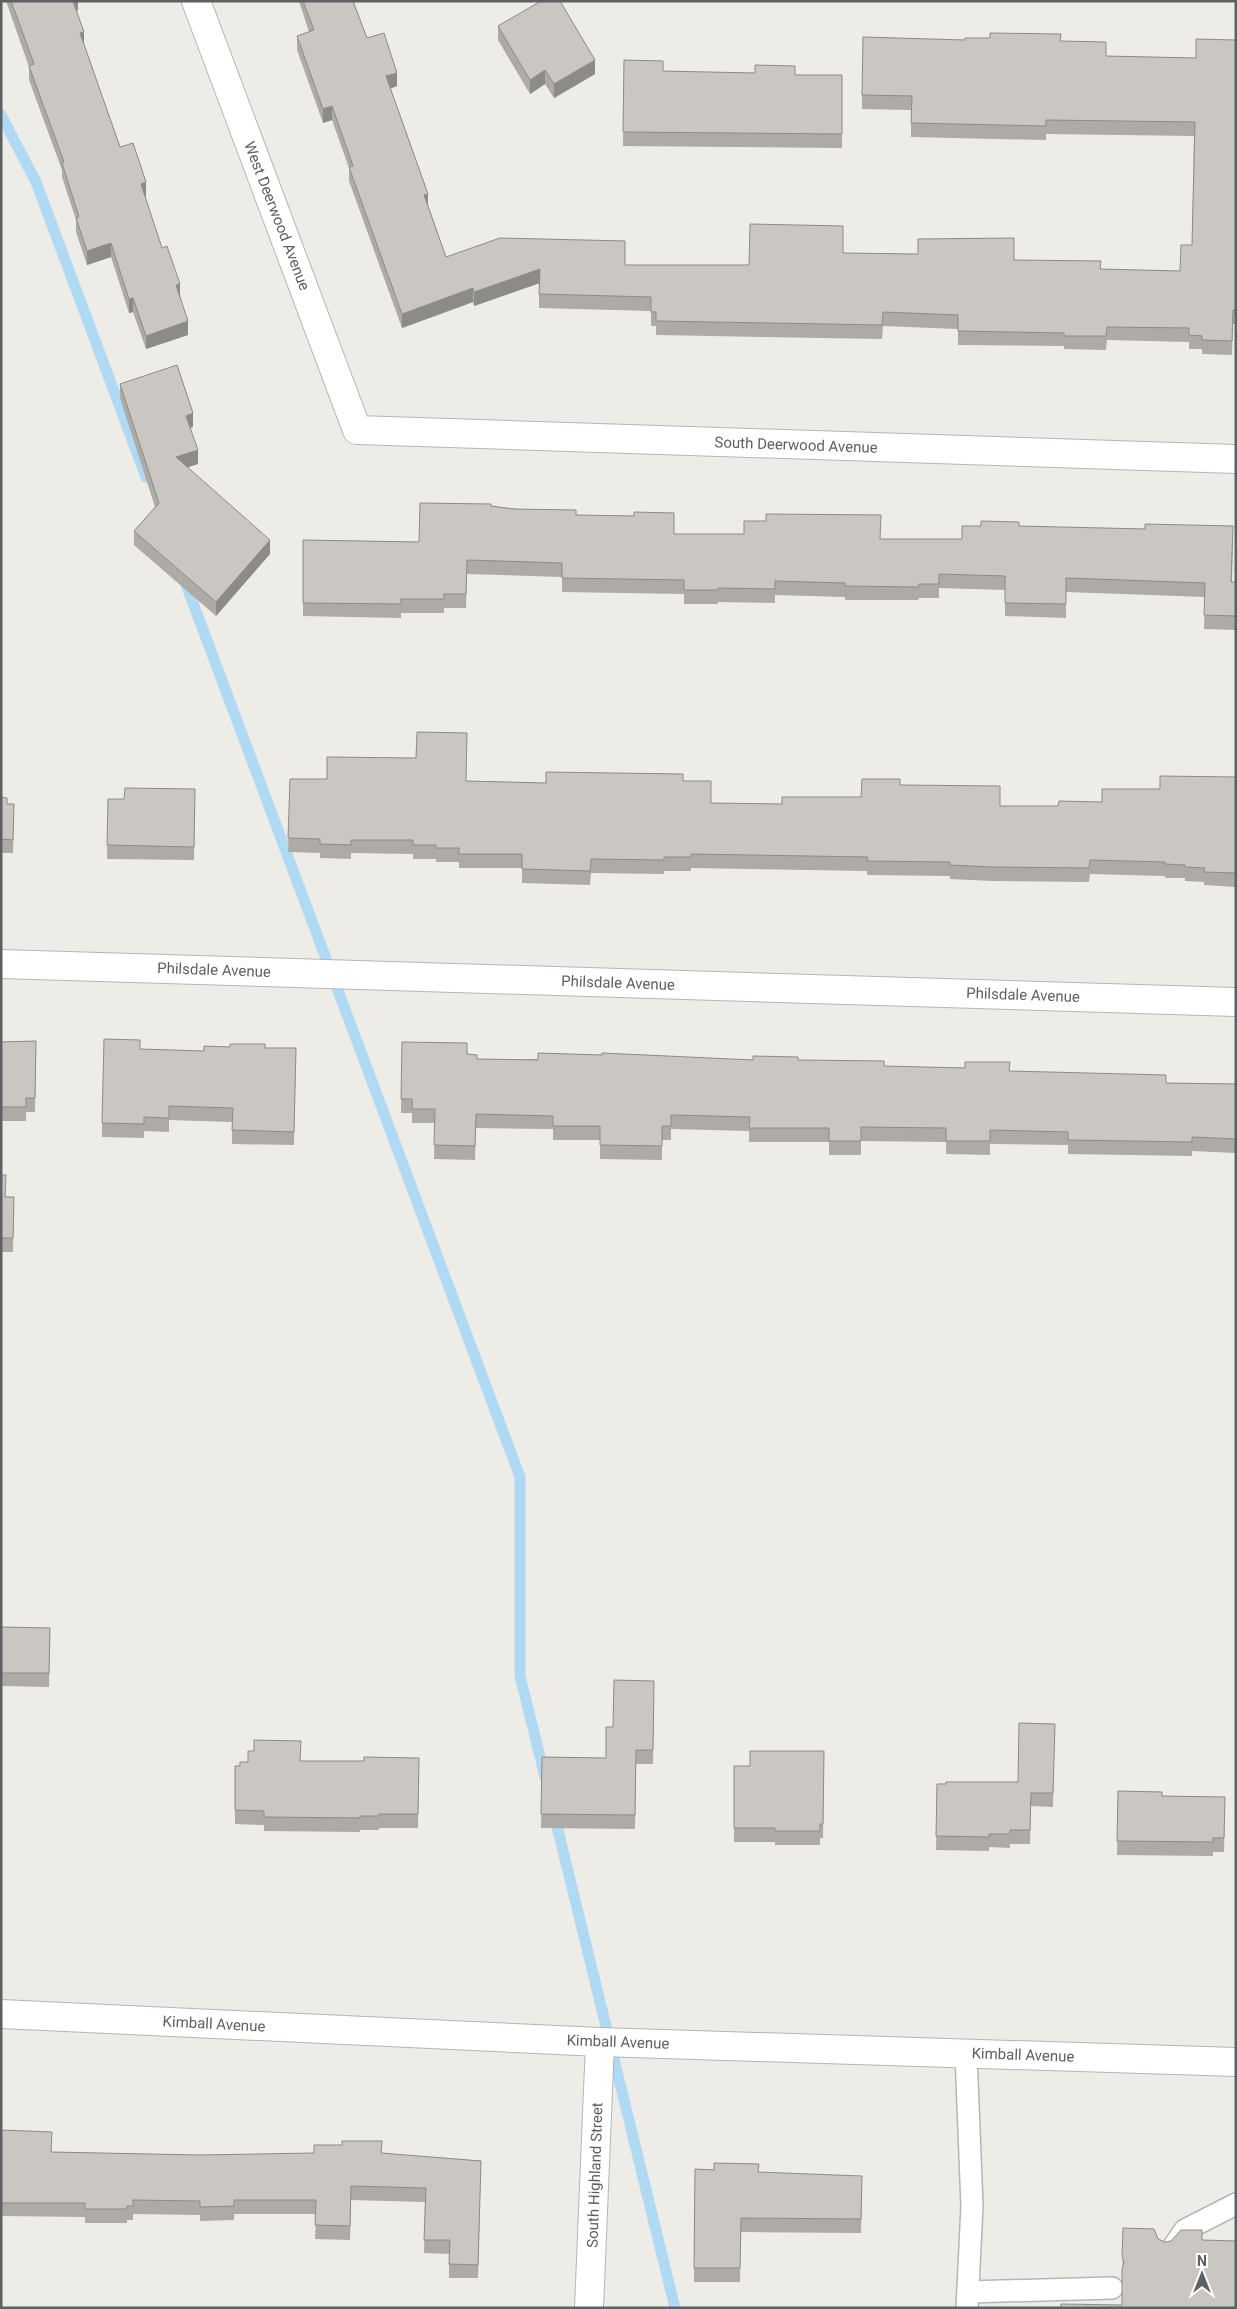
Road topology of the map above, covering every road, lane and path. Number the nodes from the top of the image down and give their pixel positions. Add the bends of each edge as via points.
1 (196, 1) edge
2 (357, 430) joint
3 (1236, 460) edge
4 (1, 964) edge
5 (1236, 1002) edge
6 (1, 2014) edge
7 (600, 2042) junction
8 (966, 2054) junction
9 (1236, 2062) edge
10 (1236, 2204) edge
11 (1166, 2255) edge
12 (1112, 2288) dead end
13 (967, 2300) edge
14 (589, 2308) edge

1 - 2 street, West Deerwood Avenue
2 - 3 street, South Deerwood Avenue
4 - 5 street, Philsdale Avenue
6 - 7 street, Kimball Avenue
7 - 8 street, Kimball Avenue
7 - 14 street, South Highland Street
8 - 9 street, Kimball Avenue
8 - 13 lane via 972,2206
10 - 11 lane via 1185,2230
12 - 13 lane

